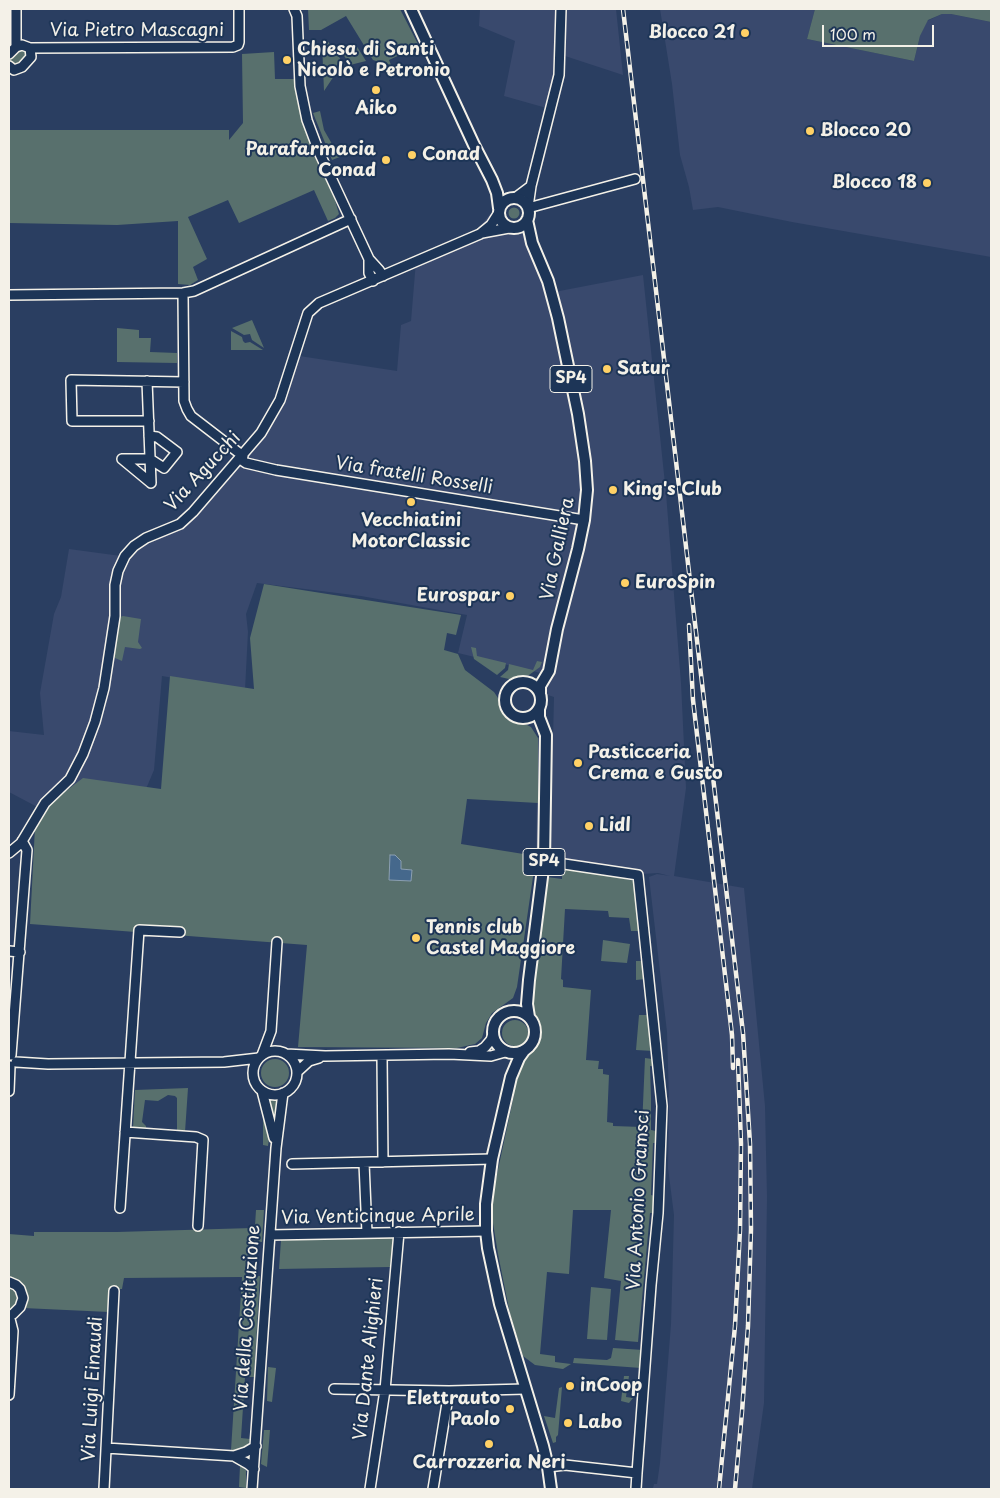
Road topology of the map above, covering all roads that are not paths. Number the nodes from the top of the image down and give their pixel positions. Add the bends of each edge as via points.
1 (16, 9) edge
2 (239, 9) edge
3 (411, 9) edge
4 (561, 9) edge
5 (296, 11) edge
6 (16, 47) junction
7 (30, 48) junction
8 (9, 54) edge
9 (9, 66) edge
10 (635, 179) dead end
11 (492, 180) junction
12 (531, 186) junction
13 (514, 198) junction
14 (528, 208) junction
15 (499, 211) junction
16 (351, 219) junction
17 (527, 220) junction
18 (510, 228) junction
19 (480, 234) junction
20 (532, 243) junction
21 (369, 259) junction
22 (383, 276) junction
23 (372, 280) junction
24 (183, 294) junction
25 (9, 295) edge
26 (147, 381) junction
27 (184, 382) junction
28 (149, 421) junction
29 (149, 436) junction
30 (241, 458) junction
31 (584, 520) junction
32 (551, 659) junction
33 (524, 682) junction
34 (540, 693) junction
35 (538, 710) junction
36 (525, 718) junction
37 (545, 744) junction
38 (22, 841) junction
39 (9, 854) edge
40 (544, 861) junction
41 (180, 932) dead end
42 (277, 942) dead end
43 (9, 952) edge
44 (20, 952) junction
45 (529, 980) junction
46 (511, 1011) junction
47 (529, 1017) junction
48 (271, 1031) junction
49 (492, 1034) junction
50 (524, 1051) junction
51 (508, 1052) junction
52 (285, 1054) junction
53 (449, 1054) junction
54 (260, 1056) junction
55 (325, 1056) junction
56 (382, 1056) junction
57 (11, 1061) edge
58 (224, 1062) junction
59 (130, 1063) junction
60 (296, 1072) junction
61 (253, 1075) junction
62 (511, 1076) junction
63 (9, 1091) edge
64 (262, 1091) junction
65 (283, 1093) junction
66 (125, 1132) junction
67 (276, 1148) junction
68 (492, 1159) junction
69 (383, 1162) junction
70 (364, 1163) junction
71 (292, 1164) dead end
72 (120, 1208) dead end
73 (198, 1226) dead end
74 (486, 1231) junction
75 (367, 1232) junction
76 (398, 1232) junction
77 (270, 1235) junction
78 (9, 1282) edge
79 (114, 1291) dead end
80 (9, 1315) edge
81 (334, 1389) dead end
82 (525, 1389) junction
83 (385, 1390) junction
84 (449, 1391) junction
85 (9, 1395) edge
86 (256, 1446) junction
87 (106, 1448) junction
88 (234, 1456) junction
89 (548, 1467) junction
90 (254, 1470) junction
91 (636, 1474) junction
92 (104, 1489) edge
93 (252, 1489) edge
94 (370, 1489) edge
95 (433, 1489) edge
96 (551, 1489) edge
97 (636, 1489) edge

1 - 6 street
2 - 7 street, Via Pietro Mascagni via 239,42 233,47
3 - 11 main road
4 - 12 street via 558,75
5 - 16 street via 303,106
6 - 7 street, Via Pietro Mascagni via 24,45
6 - 8 street
7 - 9 street, Via Pietro Mascagni via 32,57 22,67 14,70
10 - 14 street
11 - 13 main road
11 - 15 main road
12 - 13 street
12 - 14 street
13 - 14 main road via 522,200
13 - 15 main road via 504,201
14 - 17 main road
15 - 18 main road via 500,221
15 - 19 street via 491,225
16 - 21 street
16 - 24 street
17 - 18 main road via 522,227
17 - 20 main road, Via Galliera
18 - 19 street
18 - 20 main road
19 - 22 street, Via Agucchi
20 - 31 main road, Via Galliera / SP4 via 554,301 578,414 587,490
21 - 22 street
21 - 23 street
22 - 23 street, Via Agucchi
23 - 30 street, Via Agucchi via 319,303 308,313 280,400 261,433
24 - 25 street
24 - 27 street, Via fratelli Rosselli
26 - 27 street
26 - 28 street
26 - 28 street via 71,380 72,421
27 - 30 street, Via fratelli Rosselli via 184,401 191,416
28 - 29 street
29 - 29 street via 150,459 164,468 177,452 158,436
30 - 31 street, Via fratelli Rosselli via 246,463 276,470
30 - 38 street, Via Agucchi via 180,524 146,538 125,556 115,585 116,616 95,722 70,779 45,803
31 - 32 main road, Via Galliera / SP4
32 - 33 main road, Via Galliera / SP4 via 537,676
32 - 34 main road, Via Galliera / SP4
33 - 34 main road via 532,684
33 - 36 main road via 509,688 504,703 513,716
34 - 35 main road
35 - 36 main road
35 - 37 main road, SP4 via 546,735
36 - 37 main road via 540,731
37 - 40 main road, SP4
38 - 39 street, Via Agucchi
38 - 44 street via 28,850
40 - 45 main road, SP4
40 - 91 street, Via Antonio Gramsci via 638,875 662,1106 658,1214
41 - 59 street via 139,930
42 - 48 street
43 - 44 street
44 - 57 street
45 - 46 main road, SP4 via 521,999
45 - 47 main road, SP4
46 - 47 main road via 522,1012
46 - 49 main road, SP4 via 497,1019
47 - 50 main road, SP4 via 534,1024 535,1037
48 - 52 street
48 - 54 street
49 - 51 main road via 498,1046
49 - 53 street via 488,1044 479,1051
50 - 51 main road
50 - 62 main road
51 - 53 street via 491,1056
51 - 62 main road
52 - 54 street via 274,1051
52 - 55 street
52 - 60 street via 294,1062
53 - 56 street
54 - 58 street
54 - 61 street
55 - 56 street
55 - 60 street via 309,1061
56 - 69 street
57 - 59 street
57 - 63 street
58 - 59 street
58 - 61 street via 242,1067
59 - 66 street
60 - 65 street via 292,1087
61 - 64 street
62 - 68 main road
64 - 65 street via 272,1095
64 - 67 street, Via della Costituzione
65 - 67 street, Via della Costituzione
66 - 72 street
66 - 73 street via 203,1140
67 - 77 street, Via della Costituzione
68 - 69 street
68 - 74 main road
69 - 70 street
70 - 71 street
70 - 75 street
74 - 76 street, Via Venticinque Aprile
74 - 82 main road via 500,1304
75 - 76 street, Via Venticinque Aprile
75 - 77 street, Via Venticinque Aprile
76 - 83 street, Via Dante Alighieri
77 - 86 street, Via della Costituzione
78 - 80 street via 20,1289 23,1298 20,1307
79 - 87 street, Via Luigi Einaudi
80 - 85 street via 13,1331
81 - 83 street
82 - 84 street
82 - 89 main road
83 - 84 street
83 - 94 street, Via Dante Alighieri
84 - 95 street
86 - 88 street
86 - 90 street, Via della Costituzione
87 - 88 street
87 - 92 street, Via Luigi Einaudi
88 - 90 street
89 - 91 street via 565,1465
89 - 96 main road
90 - 93 street, Via della Costituzione
91 - 97 street

